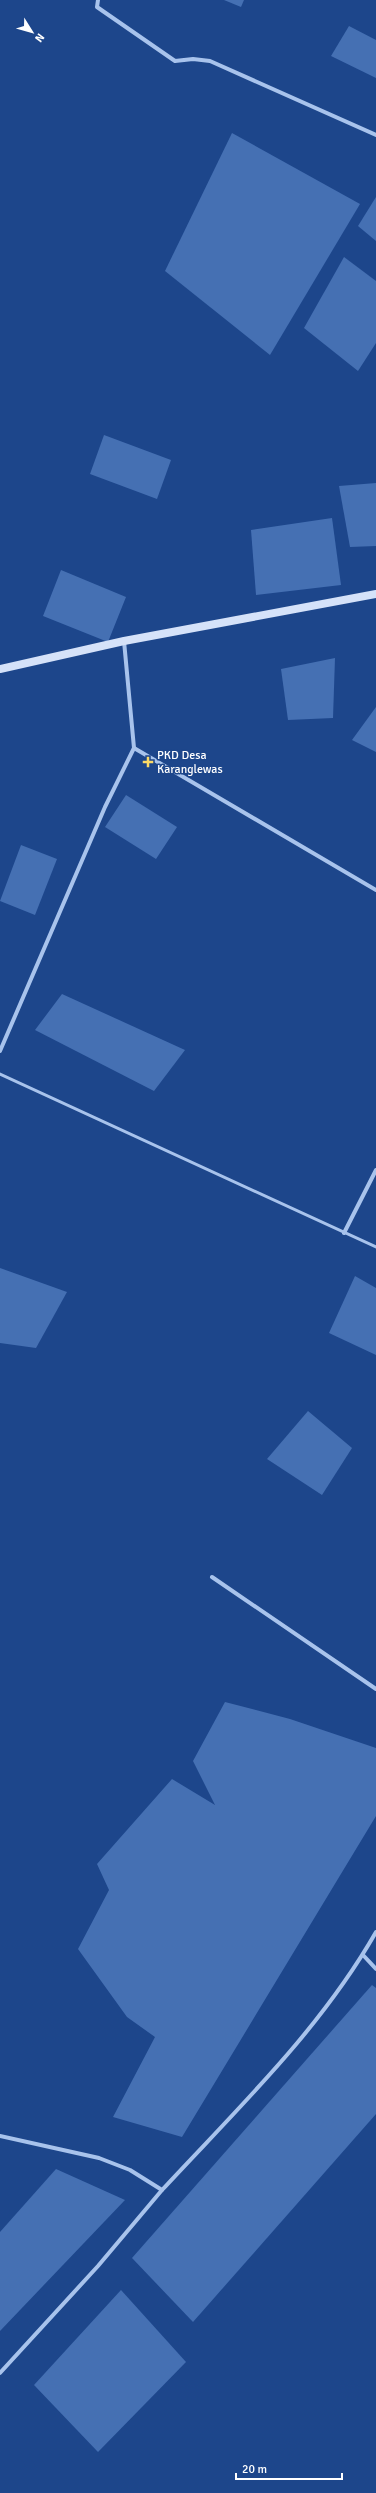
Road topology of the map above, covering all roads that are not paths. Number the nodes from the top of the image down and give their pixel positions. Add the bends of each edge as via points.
1 (98, 0) edge
2 (376, 135) edge
3 (376, 594) edge
4 (124, 641) junction
5 (0, 669) edge
6 (134, 748) junction
7 (376, 890) edge
8 (0, 1051) edge
9 (0, 1074) edge
10 (376, 1170) edge
11 (344, 1233) junction
12 (376, 1247) edge
13 (212, 1576) dead end
14 (376, 1689) edge
15 (376, 1932) edge
16 (363, 1955) junction
17 (376, 1968) edge
18 (0, 2136) edge
19 (162, 2190) junction
20 (0, 2373) edge

1 - 2 street via 97,7 176,61 210,61
3 - 4 street
4 - 5 street
4 - 6 street
6 - 7 street
6 - 8 street via 105,807
9 - 11 lane
10 - 11 street
11 - 12 lane
13 - 14 street
15 - 16 street
16 - 17 street
16 - 19 street via 301,2041
18 - 19 street via 100,2158 130,2170
19 - 20 street via 98,2266

